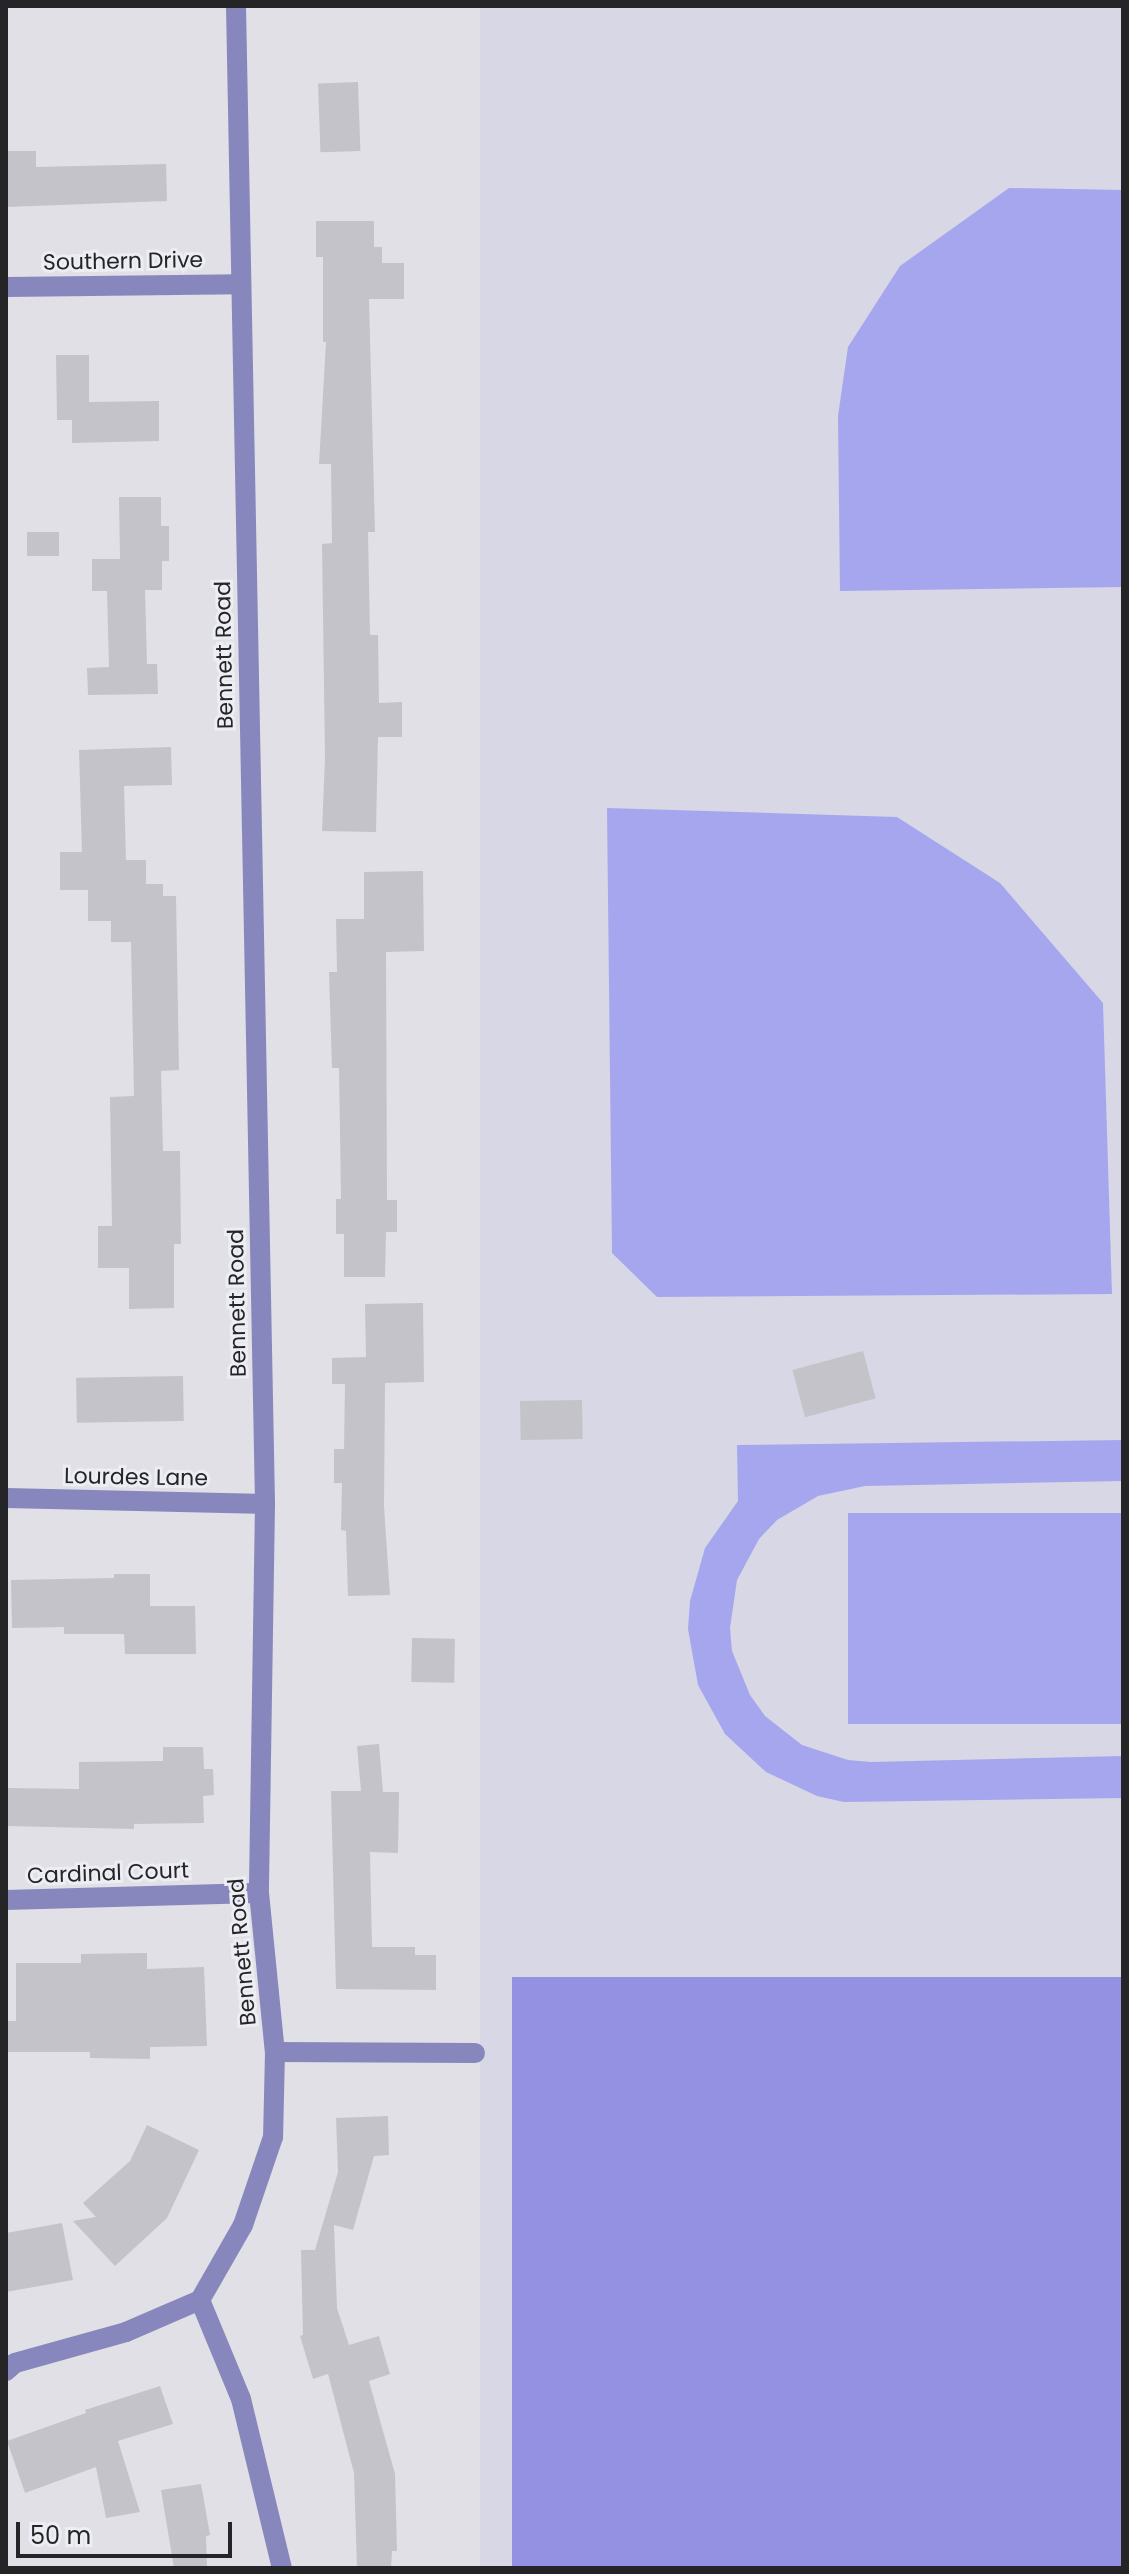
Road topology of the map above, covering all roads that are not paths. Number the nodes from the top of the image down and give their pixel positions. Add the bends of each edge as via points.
1 (236, 6) edge
2 (240, 284) junction
3 (6, 287) edge
4 (6, 1498) edge
5 (265, 1504) junction
6 (259, 1893) junction
7 (6, 1900) edge
8 (275, 2052) junction
9 (475, 2053) dead end
10 (200, 2300) junction
11 (6, 2371) edge
12 (282, 2568) edge

1 - 2 street, Bennett Road
2 - 3 street, Southern Drive
2 - 5 street, Bennett Road
4 - 5 street, Lourdes Lane
5 - 6 street, Bennett Road
6 - 7 street, Cardinal Court
6 - 8 street, Bennett Road
8 - 9 street
8 - 10 street, Bennett Road via 273,2137 243,2225
10 - 11 street via 126,2332 15,2363
10 - 12 street via 241,2399

